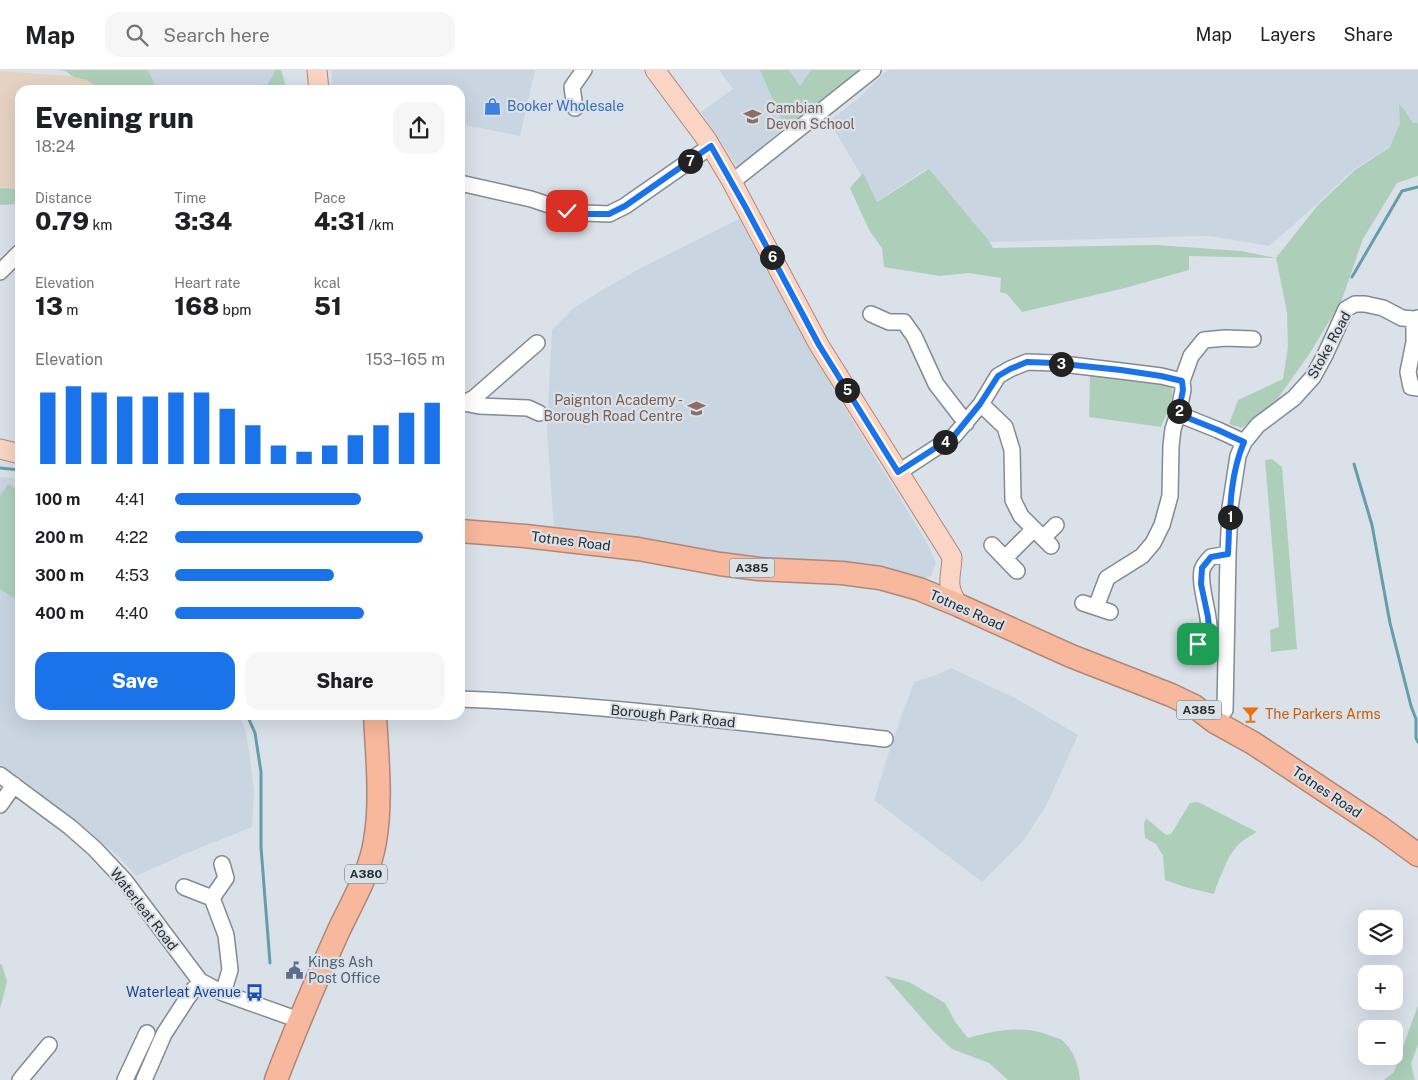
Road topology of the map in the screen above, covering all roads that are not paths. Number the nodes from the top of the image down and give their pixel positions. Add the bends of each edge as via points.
1 (317, 70) edge
2 (655, 70) edge
3 (873, 70) edge
4 (581, 71) edge
5 (318, 85) edge
6 (575, 108) dead end
7 (711, 146) junction
8 (732, 182) junction
9 (465, 184) edge
10 (15, 257) edge
11 (0, 272) edge
12 (871, 314) dead end
13 (1416, 319) edge
14 (1253, 339) dead end
15 (537, 342) dead end
16 (1182, 381) junction
17 (1418, 388) edge
18 (465, 401) edge
19 (465, 403) edge
20 (980, 404) junction
21 (539, 413) dead end
22 (1178, 414) junction
23 (966, 424) junction
24 (1244, 442) junction
25 (0, 449) edge
26 (15, 453) edge
27 (898, 472) junction
28 (1056, 525) dead end
29 (465, 531) edge
30 (1043, 538) junction
31 (992, 545) dead end
32 (1228, 554) junction
33 (1005, 558) junction
34 (1017, 571) dead end
35 (949, 580) junction
36 (919, 589) junction
37 (958, 605) junction
38 (1097, 607) dead end
39 (1198, 644) dead end
40 (465, 698) edge
41 (375, 720) edge
42 (1215, 722) junction
43 (885, 739) dead end
44 (0, 775) edge
45 (14, 785) junction
46 (0, 805) edge
47 (1418, 855) edge
48 (222, 864) dead end
49 (184, 888) dead end
50 (212, 898) junction
51 (200, 982) junction
52 (224, 993) junction
53 (299, 1020) junction
54 (140, 1039) dead end
55 (50, 1041) dead end
56 (20, 1080) edge
57 (125, 1080) edge
58 (144, 1080) edge
59 (276, 1080) edge

1 - 5 main road
2 - 7 main road
3 - 8 street
4 - 6 street via 572,87
7 - 8 main road
7 - 9 street via 609,214 567,211
8 - 27 main road via 819,345
10 - 11 street
12 - 23 street via 888,322 904,322 936,384
13 - 17 street via 1408,372 1410,386
13 - 24 street, Stoke Road via 1402,318 1383,308 1365,304 1355,304 1346,309 1313,377
14 - 16 street via 1204,340 1191,356
15 - 18 street via 474,398
16 - 20 street via 1121,370 1027,362 998,376
16 - 22 street
19 - 21 street via 528,408
20 - 23 street
20 - 30 street via 1005,427 1012,450 1013,500 1021,516
22 - 24 street
22 - 38 street via 1171,446 1170,496 1162,525 1154,543 1142,556 1107,578
23 - 27 street via 954,436
24 - 32 street, Stoke Road via 1234,476
25 - 26 main road
27 - 35 main road via 952,557
28 - 30 street
29 - 36 highway, Totnes Road / A385 via 603,545 759,568 842,573 880,578
30 - 33 street
31 - 33 street
32 - 39 street via 1211,557 1202,568 1201,584 1210,638
32 - 42 street, Stoke Road via 1225,710
33 - 34 street
35 - 36 main road via 937,587
35 - 37 main road via 950,592
36 - 37 highway, Totnes Road / A385
37 - 42 highway, Totnes Road / A385 via 1071,656 1179,698
40 - 43 street, Borough Park Road via 641,712
41 - 53 highway, A380 via 378,811 368,868
42 - 47 highway, Totnes Road / A385 via 1254,743
44 - 45 street, Waterleat Road
45 - 46 street
45 - 51 street, Waterleat Road via 95,849 125,881
48 - 50 street via 226,878
49 - 50 street
50 - 52 street via 226,935 230,970
51 - 52 street, Waterleat Road
51 - 58 street via 164,1034
52 - 53 street, Waterleat Road
53 - 59 highway, A380
54 - 57 street
55 - 56 street

